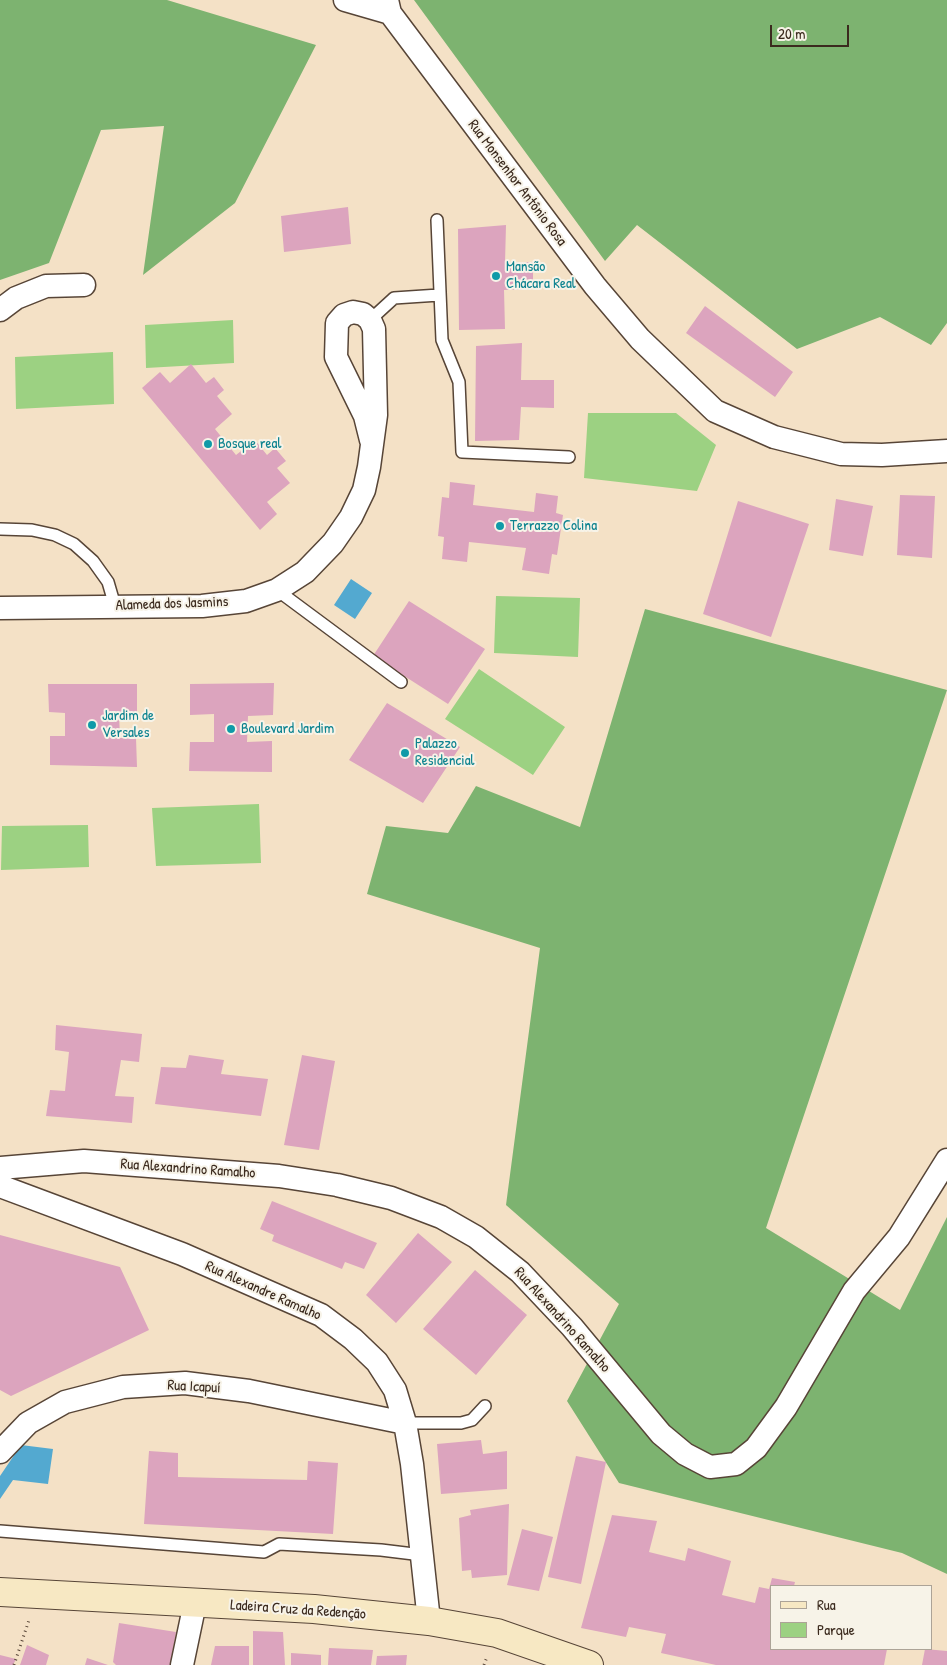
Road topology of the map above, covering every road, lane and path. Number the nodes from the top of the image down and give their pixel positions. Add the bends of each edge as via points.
1 (345, 0) edge
2 (388, 6) edge
3 (437, 220) dead end
4 (84, 285) dead end
5 (439, 296) junction
6 (0, 310) edge
7 (370, 320) junction
8 (376, 376) junction
9 (346, 381) junction
10 (372, 440) junction
11 (947, 452) edge
12 (569, 457) dead end
13 (0, 529) edge
14 (277, 590) junction
15 (115, 606) junction
16 (0, 608) edge
17 (400, 682) dead end
18 (947, 1160) edge
19 (0, 1168) edge
20 (0, 1186) edge
21 (485, 1406) dead end
22 (405, 1423) junction
23 (0, 1452) edge
24 (0, 1531) edge
25 (422, 1555) junction
26 (0, 1592) edge
27 (38, 1594) junction
28 (195, 1603) junction
29 (429, 1621) junction
30 (14, 1665) edge
31 (182, 1665) edge
32 (589, 1665) edge

1 - 2 street
2 - 11 street, Rua Monsenhor Antônio Rosa via 595,286 640,339 715,411 774,438 841,454
3 - 5 lane
4 - 6 street via 46,286 16,298
5 - 7 lane via 394,298
5 - 12 lane via 442,340 459,382 462,452
7 - 8 street, Alameda dos Jasmins via 374,329
7 - 9 street, Alameda dos Jasmins via 353,312 344,315 337,323 336,357
8 - 9 street
8 - 10 street, Alameda dos Jasmins
9 - 10 street, Alameda dos Jasmins via 365,416
10 - 14 street, Alameda dos Jasmins via 364,490 351,517 333,543 305,572
13 - 15 lane via 47,533 74,544 93,561 108,582
14 - 15 street, Alameda dos Jasmins via 246,601 202,606
14 - 17 lane
15 - 16 street, Alameda dos Jasmins
18 - 19 street, Rua Alexandrino Ramalho via 899,1237 854,1291 786,1408 756,1448 736,1464 710,1467 685,1454 661,1434 572,1327 520,1272 476,1237 441,1217 391,1198 337,1184 279,1176 84,1161
20 - 22 street, Rua Alexandre Ramalho via 182,1254 321,1315 377,1362 395,1390
21 - 22 lane via 472,1420 462,1423
22 - 23 street, Rua Icapuí via 249,1391 185,1383 122,1387 65,1402 28,1423
22 - 25 street, Rua Alexandre Ramalho
24 - 25 lane via 264,1552 279,1544
25 - 29 street, Rua Alexandre Ramalho
26 - 27 street, Ladeira Cruz da Redenção
27 - 28 street, Ladeira Cruz da Redenção
27 - 30 path
28 - 29 street, Ladeira Cruz da Redenção via 314,1609
28 - 31 street
29 - 32 street, Ladeira Cruz da Redenção via 496,1633

